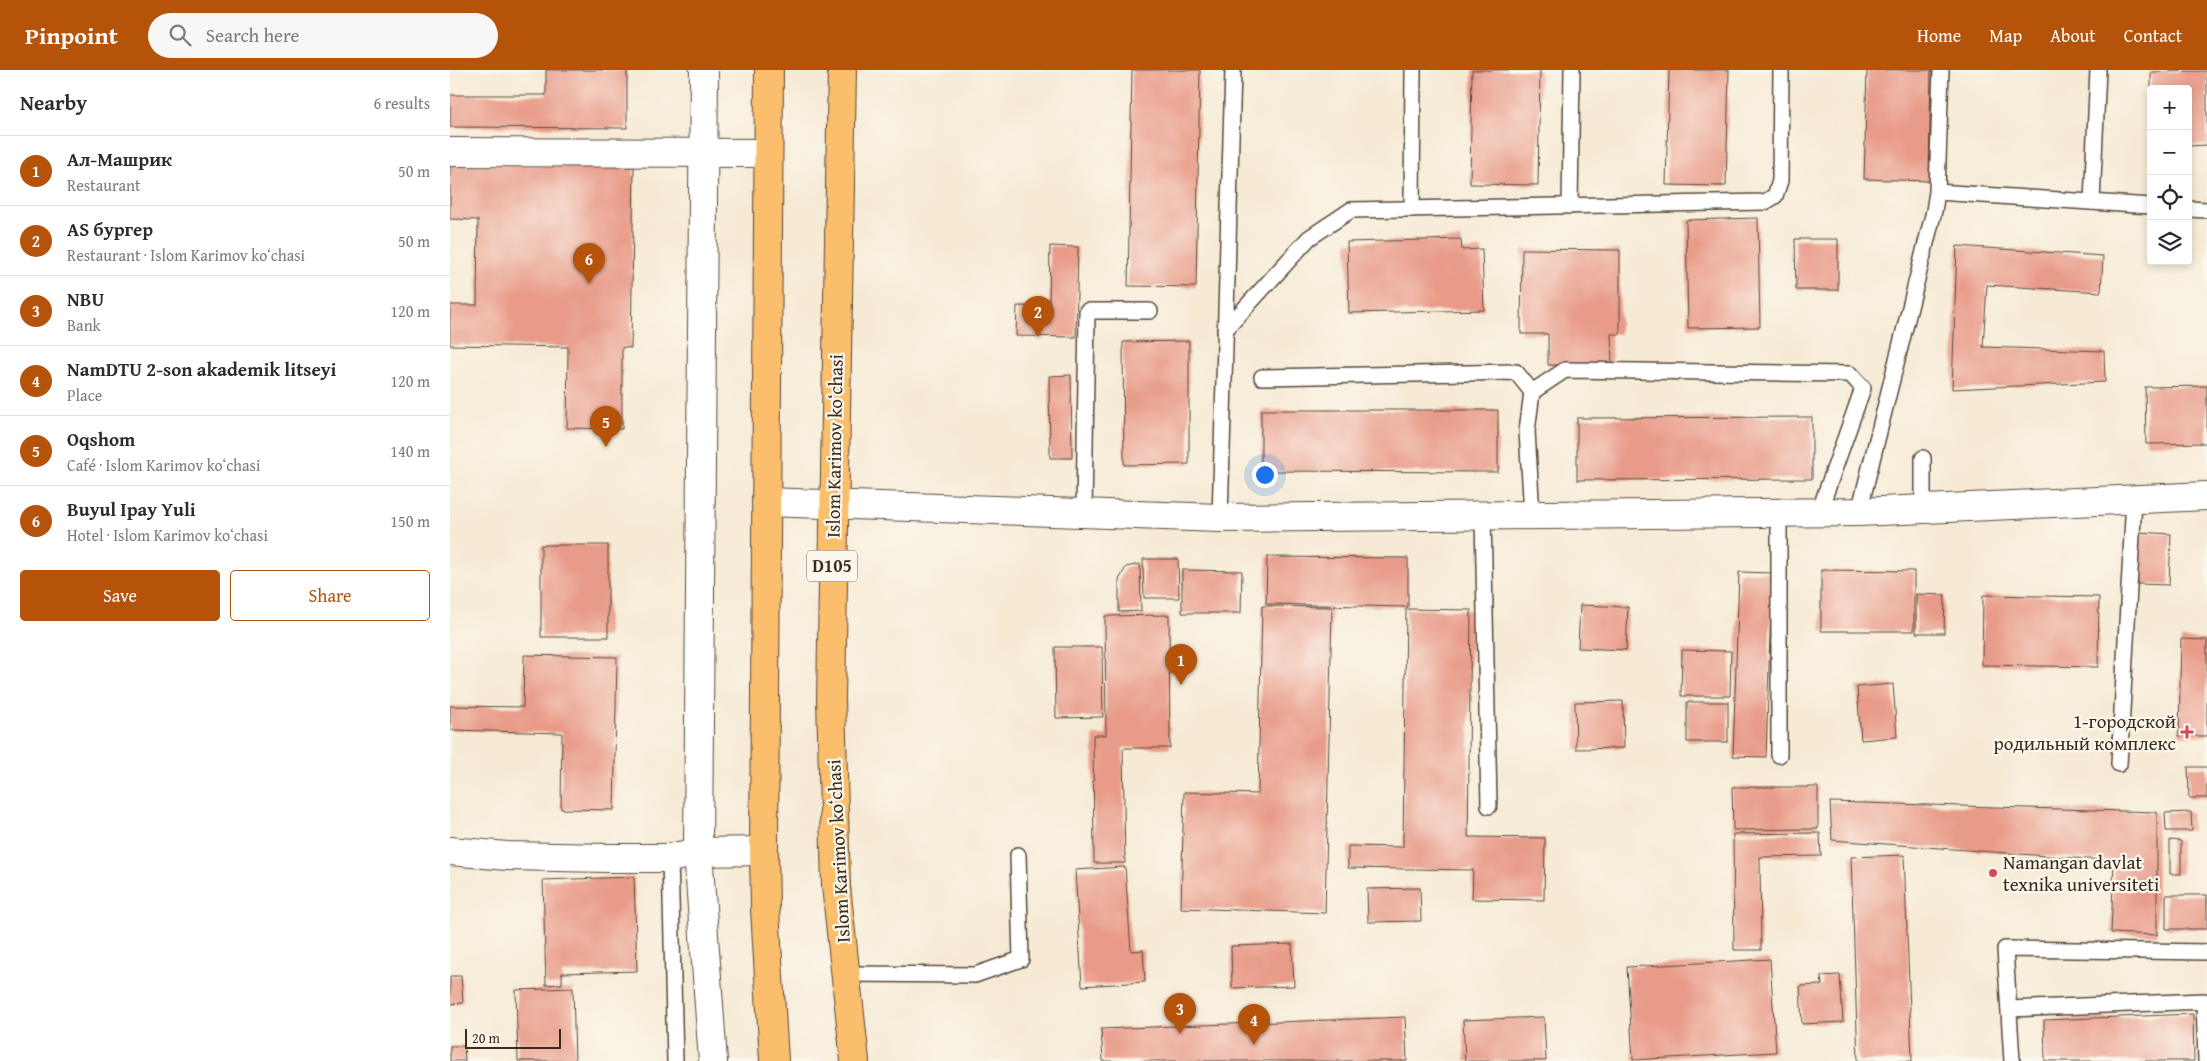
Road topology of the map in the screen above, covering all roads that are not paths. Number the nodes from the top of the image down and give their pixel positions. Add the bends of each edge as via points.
1 (704, 70) edge
2 (769, 70) edge
3 (842, 70) edge
4 (1413, 70) edge
5 (1572, 70) edge
6 (1781, 70) edge
7 (1941, 70) edge
8 (2098, 70) edge
9 (1233, 71) dead end
10 (450, 152) edge
11 (702, 152) junction
12 (767, 153) junction
13 (1937, 192) junction
14 (2092, 202) junction
15 (1570, 206) junction
16 (2147, 206) edge
17 (1412, 209) junction
18 (2192, 209) edge
19 (2207, 210) edge
20 (1150, 311) dead end
21 (1225, 330) junction
22 (1262, 377) dead end
23 (1532, 392) junction
24 (1923, 458) dead end
25 (2207, 496) edge
26 (2134, 500) junction
27 (766, 502) junction
28 (833, 504) junction
29 (1923, 509) junction
30 (1819, 512) junction
31 (1859, 512) junction
32 (1084, 514) junction
33 (1779, 514) junction
34 (1532, 515) junction
35 (1483, 516) junction
36 (1220, 518) junction
37 (1779, 755) dead end
38 (2119, 764) dead end
39 (1488, 806) dead end
40 (450, 851) edge
41 (764, 851) junction
42 (698, 852) junction
43 (1018, 855) dead end
44 (670, 858) junction
45 (2207, 952) edge
46 (845, 974) junction
47 (2009, 1009) junction
48 (675, 1061) edge
49 (713, 1061) edge
50 (774, 1061) edge
51 (855, 1061) edge
52 (2012, 1061) edge
53 (2206, 1061) edge

1 - 11 street
2 - 12 highway
3 - 28 highway, Islom Karimov koʻchasi / D105
4 - 17 lane
5 - 15 lane
6 - 15 lane via 1780,181 1775,196 1765,202
7 - 13 lane
8 - 14 lane
9 - 21 lane
10 - 11 street
11 - 12 street
11 - 42 street
12 - 27 highway
13 - 14 lane
13 - 31 lane
14 - 16 lane
15 - 17 lane
17 - 21 lane via 1351,210 1308,238
18 - 19 lane
20 - 32 lane via 1087,312
21 - 36 lane
22 - 23 lane via 1516,372
23 - 30 lane via 1566,370 1850,374 1863,388
23 - 34 lane via 1527,431
24 - 29 lane
25 - 26 street
26 - 29 street
26 - 38 lane
27 - 28 street
27 - 41 highway
28 - 32 street
28 - 46 highway, Islom Karimov koʻchasi / D105 via 831,699 836,886
29 - 31 street
30 - 31 street
30 - 33 street
32 - 36 street
33 - 34 street
33 - 37 lane
34 - 35 street
35 - 36 street
35 - 39 lane
40 - 44 street via 507,856
41 - 42 street
41 - 50 highway
42 - 44 street
42 - 49 street
43 - 46 lane via 1021,959 975,975
44 - 48 lane
45 - 47 lane via 2004,949
46 - 51 highway, Islom Karimov koʻchasi / D105
47 - 52 lane
47 - 53 lane via 2204,1001

